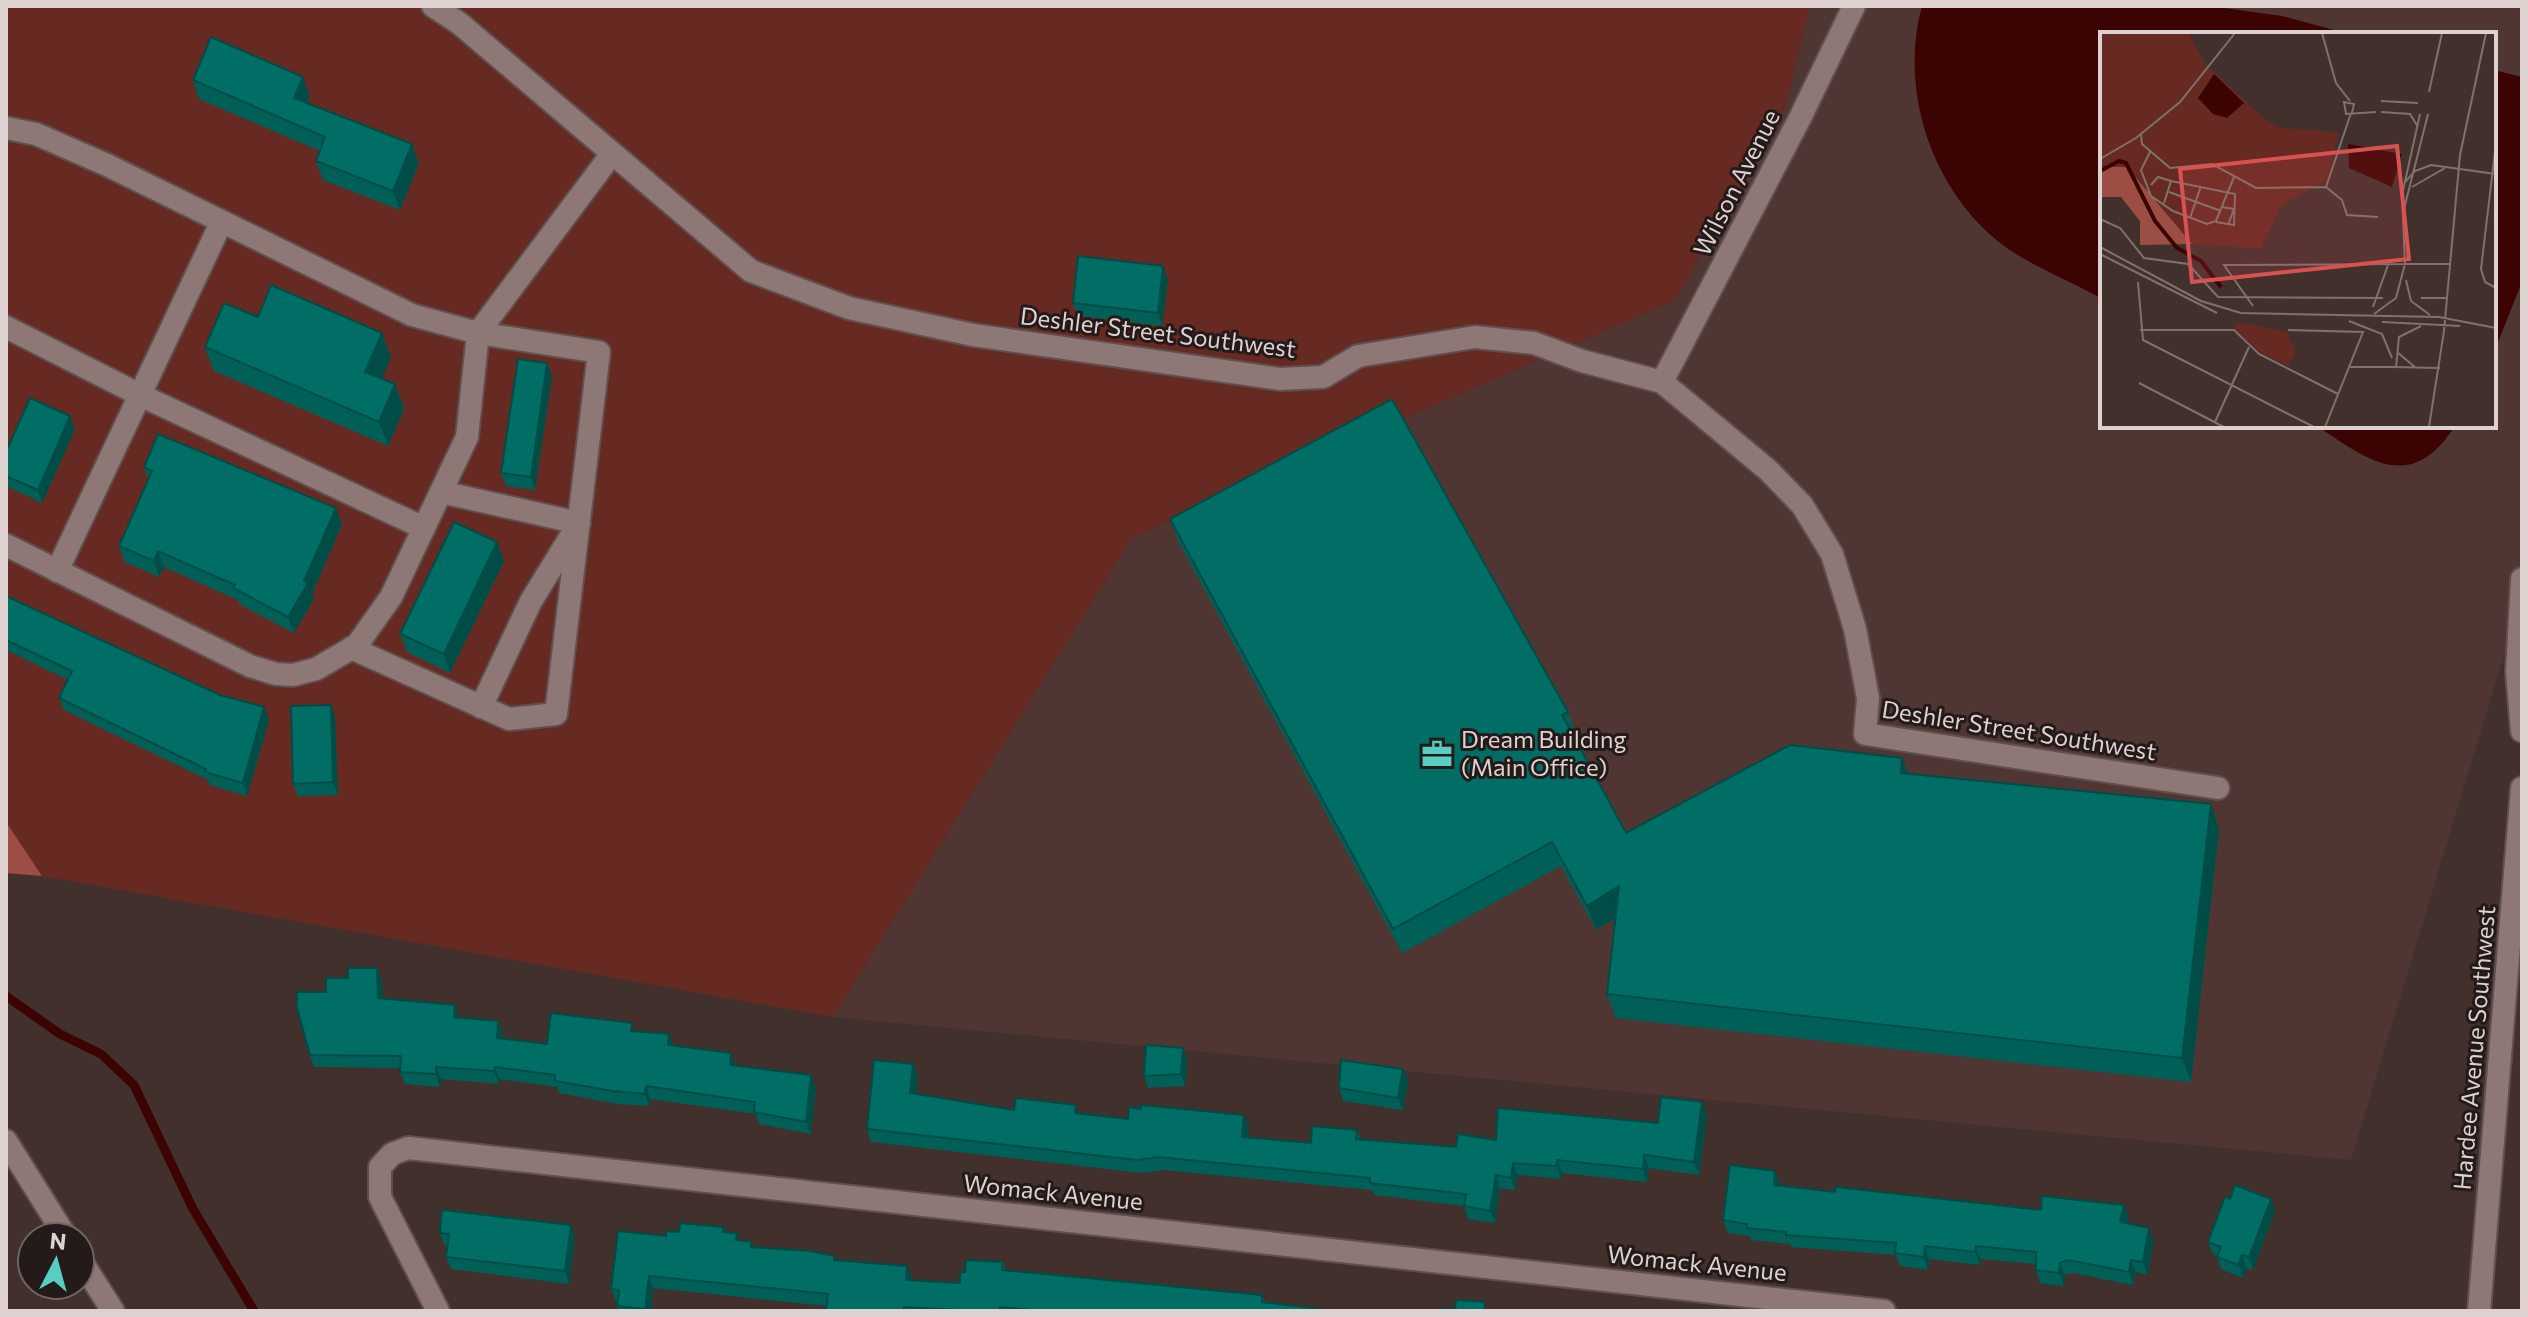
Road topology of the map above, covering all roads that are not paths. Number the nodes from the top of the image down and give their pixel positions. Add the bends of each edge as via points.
1 (433, 6) edge
2 (1854, 6) edge
3 (6, 128) edge
4 (611, 155) junction
5 (221, 223) junction
6 (6, 327) edge
7 (478, 333) junction
8 (1662, 382) junction
9 (140, 395) junction
10 (441, 492) junction
11 (579, 523) junction
12 (424, 528) junction
13 (6, 545) edge
14 (57, 571) junction
15 (2522, 579) edge
16 (351, 648) junction
17 (481, 707) junction
18 (2522, 731) edge
19 (2218, 788) dead end
20 (2522, 788) edge
21 (6, 1141) edge
22 (56, 1221) edge
23 (96, 1284) edge
24 (113, 1311) edge
25 (438, 1311) edge
26 (1884, 1311) edge
27 (2479, 1311) edge

1 - 4 street, Deshler Street Southwest
2 - 8 street, Wilson Avenue
3 - 5 street via 36,134 107,165
4 - 7 street
4 - 8 street, Deshler Street Southwest via 751,271 849,308 973,335 1280,379 1323,377 1358,356 1475,337 1534,343
5 - 7 street via 412,315
5 - 9 street
6 - 9 street
7 - 10 street via 467,437
7 - 11 street via 599,352
8 - 19 street, Deshler Street Southwest via 1768,470 1802,505 1832,554 1855,629 1868,698 1865,734
9 - 12 street
9 - 14 street
10 - 11 street
10 - 12 street
11 - 17 street via 531,601
11 - 17 street via 556,714 509,719
12 - 16 street via 391,597
13 - 14 street
14 - 16 street via 276,674 316,669
15 - 18 street via 2517,672
16 - 17 street
20 - 27 street, Hardee Avenue Southwest
21 - 22 street
23 - 24 street
25 - 26 street, Womack Avenue via 380,1197 380,1167 392,1154 408,1148

